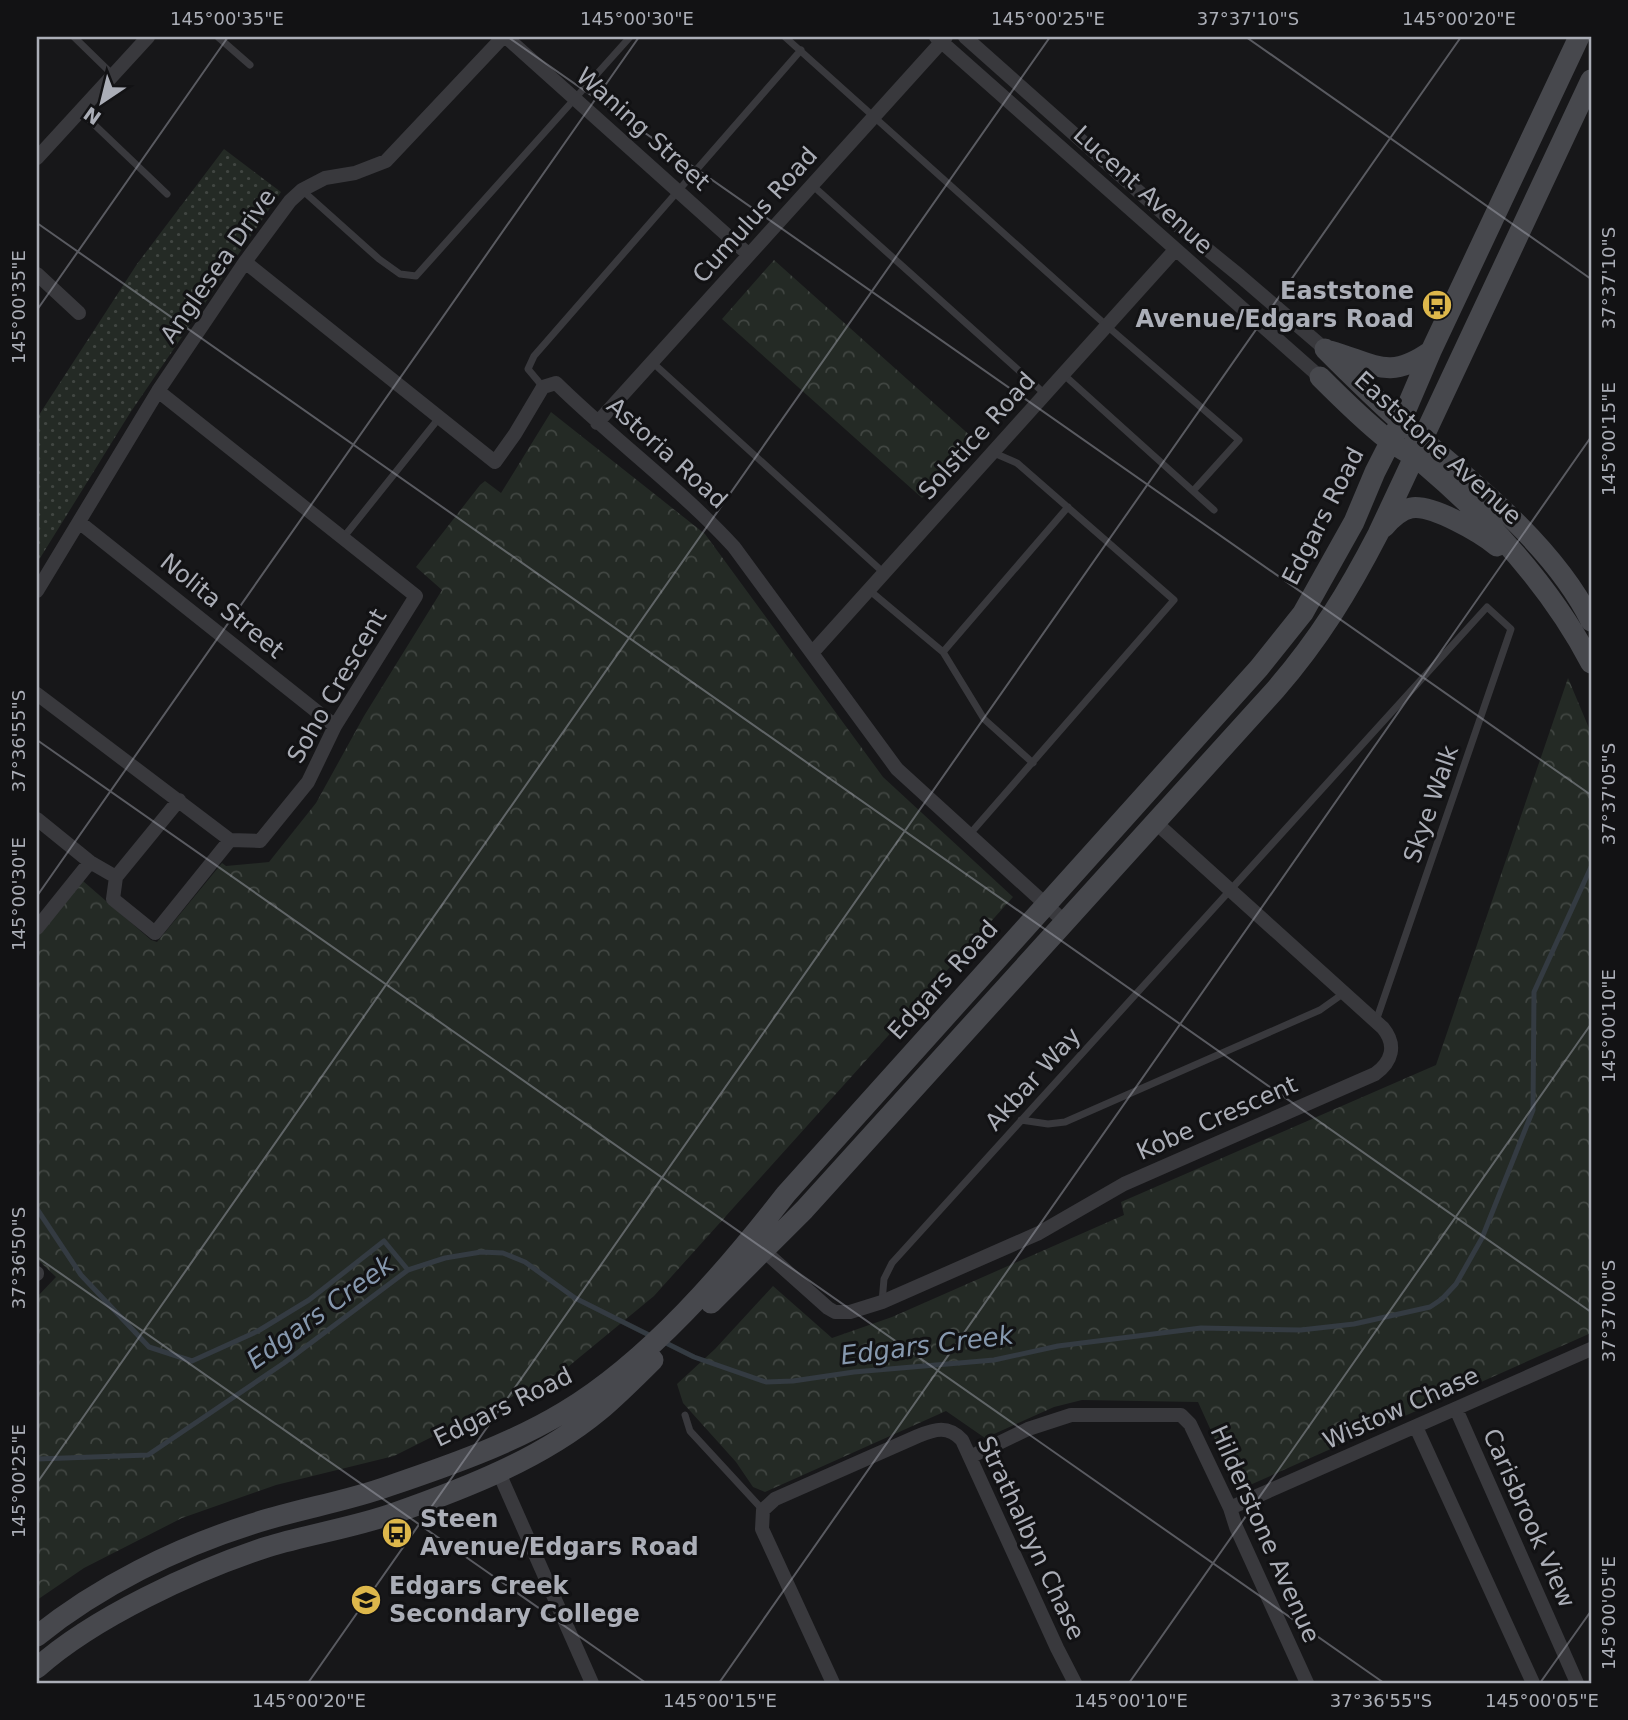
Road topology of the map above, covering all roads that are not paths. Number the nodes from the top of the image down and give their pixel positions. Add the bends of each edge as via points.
1 (74, 37) edge
2 (148, 37) edge
3 (218, 37) edge
4 (504, 37) edge
5 (630, 37) edge
6 (785, 37) edge
7 (965, 37) edge
8 (1579, 37) edge
9 (941, 39) edge
10 (801, 50) junction
11 (250, 65) dead end
12 (113, 75) junction
13 (1591, 80) edge
14 (575, 99) junction
15 (80, 111) junction
16 (874, 116) junction
17 (37, 158) edge
18 (812, 185) junction
19 (302, 190) junction
20 (679, 192) junction
21 (167, 194) dead end
22 (1175, 250) junction
23 (749, 255) junction
24 (245, 262) junction
25 (37, 274) edge
26 (79, 313) dead end
27 (1107, 326) junction
28 (1325, 349) junction
29 (1431, 351) junction
30 (652, 362) junction
31 (1063, 374) junction
32 (1320, 377) joint
33 (542, 387) junction
34 (158, 391) junction
35 (1045, 394) junction
36 (439, 418) junction
37 (1401, 421) junction
38 (597, 423) junction
39 (1390, 442) junction
40 (1419, 448) junction
41 (993, 453) junction
42 (1193, 491) junction
43 (1068, 508) junction
44 (1214, 510) dead end
45 (79, 522) junction
46 (1378, 534) junction
47 (343, 538) junction
48 (884, 573) junction
49 (1534, 575) junction
50 (37, 590) edge
51 (869, 590) junction
52 (1487, 607) joint
53 (1591, 621) edge
54 (943, 652) junction
55 (812, 653) junction
56 (1591, 663) edge
57 (37, 694) edge
58 (335, 726) junction
59 (1033, 763) junction
60 (179, 800) junction
61 (37, 819) edge
62 (1155, 822) junction
63 (970, 835) junction
64 (230, 840) junction
65 (90, 862) junction
66 (116, 877) junction
67 (1230, 889) junction
68 (1046, 905) junction
69 (1065, 922) junction
70 (37, 928) edge
71 (1344, 993) junction
72 (1376, 1021) junction
73 (1021, 1120) junction
74 (763, 1250) junction
75 (882, 1302) junction
76 (698, 1306) junction
77 (1591, 1349) edge
78 (624, 1378) junction
79 (1456, 1409) junction
80 (685, 1415) dead end
81 (1416, 1427) junction
82 (488, 1449) junction
83 (970, 1457) junction
84 (499, 1473) junction
85 (1230, 1508) junction
86 (764, 1510) junction
87 (37, 1636) edge
88 (37, 1668) edge
89 (592, 1683) edge
90 (833, 1683) edge
91 (1075, 1683) edge
92 (1307, 1683) edge
93 (1533, 1683) edge
94 (1577, 1683) edge

1 - 12 lane
2 - 12 street
3 - 11 lane
4 - 14 street, Waning Street
4 - 19 street, Anglesea Drive via 386,162 325,178
5 - 14 lane
6 - 10 lane
7 - 28 street, Lucent Avenue via 1165,215
8 - 29 main road, Edgars Road
9 - 16 street, Cumulus Road
9 - 22 street, Lucent Avenue
10 - 16 lane
10 - 20 lane
12 - 15 street
13 - 40 main road, Edgars Road
14 - 19 lane via 416,276 400,274 379,259
14 - 20 street, Waning Street
15 - 17 street
15 - 21 lane
16 - 18 street, Cumulus Road
16 - 27 lane
18 - 23 street, Cumulus Road
18 - 35 lane
19 - 24 street, Anglesea Drive
20 - 23 street, Waning Street
20 - 33 lane via 534,356 528,369
22 - 27 street, Solstice Road
22 - 32 street, Lucent Avenue
23 - 30 street, Cumulus Road
24 - 34 street, Anglesea Drive
24 - 36 street
25 - 26 street
27 - 31 street, Solstice Road
27 - 42 lane via 1239,440
28 - 29 main road via 1390,370 1414,364
28 - 37 main road, Eaststone Avenue
29 - 37 main road, Edgars Road
30 - 38 street, Cumulus Road
30 - 48 lane
31 - 35 street, Solstice Road
31 - 42 lane
32 - 39 main road, Eaststone Avenue
33 - 36 street via 495,462
33 - 38 street, Astoria Road via 556,383
34 - 45 street, Anglesea Drive
34 - 47 street, Soho Crescent
35 - 41 street, Solstice Road
36 - 47 lane
37 - 39 main road, Edgars Road
37 - 40 main road, Eaststone Avenue
38 - 55 street, Astoria Road via 709,519
39 - 40 main road, Eaststone Avenue
39 - 68 main road, Edgars Road via 1339,552 1296,622
40 - 46 main road, Edgars Road
40 - 49 main road, Eaststone Avenue
40 - 53 main road, Eaststone Avenue via 1549,558
41 - 43 lane via 1017,463
41 - 48 street, Solstice Road
42 - 44 lane
43 - 54 lane
43 - 59 lane via 1174,600
45 - 50 street, Anglesea Drive
45 - 58 street, Nolita Street
46 - 49 main road via 1399,513 1422,509 1492,542
46 - 62 main road, Edgars Road via 1338,607 1304,655
47 - 58 street, Soho Crescent via 416,596
48 - 51 street, Solstice Road
49 - 56 main road, Eaststone Avenue
51 - 54 lane
51 - 55 street, Solstice Road
52 - 67 lane, Akbar Way
52 - 72 lane, Skye Walk via 1511,629
54 - 59 lane via 984,719
55 - 63 street, Astoria Road via 897,769
57 - 60 street
58 - 64 street, Soho Crescent via 308,782 260,841
59 - 63 lane
60 - 64 street
60 - 66 street
61 - 65 street
62 - 67 street, Kobe Crescent
62 - 69 main road, Edgars Road
63 - 68 street, Astoria Road
64 - 66 street via 155,933 113,900
65 - 66 street
65 - 70 street
67 - 71 street, Kobe Crescent
67 - 73 lane, Akbar Way
68 - 69 street, Astoria Road
68 - 76 main road, Edgars Road via 786,1194
69 - 74 main road, Edgars Road
71 - 72 street, Kobe Crescent
71 - 73 lane via 1320,1010 1065,1122
72 - 75 street, Kobe Crescent via 1388,1034 1391,1051 1384,1068 1375,1074 1124,1184 1039,1233
73 - 75 lane, Akbar Way via 892,1263 884,1279
74 - 75 street, Kobe Crescent via 835,1311 850,1312
74 - 76 main road, Edgars Road
76 - 78 main road, Edgars Road
77 - 79 street, Wistow Chase
78 - 82 main road, Edgars Road
78 - 84 main road, Edgars Road via 598,1412
79 - 81 street, Wistow Chase
79 - 94 street, Carisbrook View
80 - 86 lane via 690,1431
81 - 85 street, Wistow Chase
81 - 93 street
82 - 84 main road
82 - 87 main road, Edgars Road via 387,1487 249,1524 200,1544 105,1589
83 - 85 street, Hilderstone Avenue via 1028,1429 1071,1415 1175,1413 1190,1424
83 - 86 street, Strathalbyn Chase via 956,1433 933,1430 775,1500
83 - 91 street, Strathalbyn Chase
84 - 88 main road, Edgars Road via 395,1513 267,1547 207,1570 92,1627
84 - 89 street
85 - 92 street, Hilderstone Avenue
86 - 90 street via 762,1529

